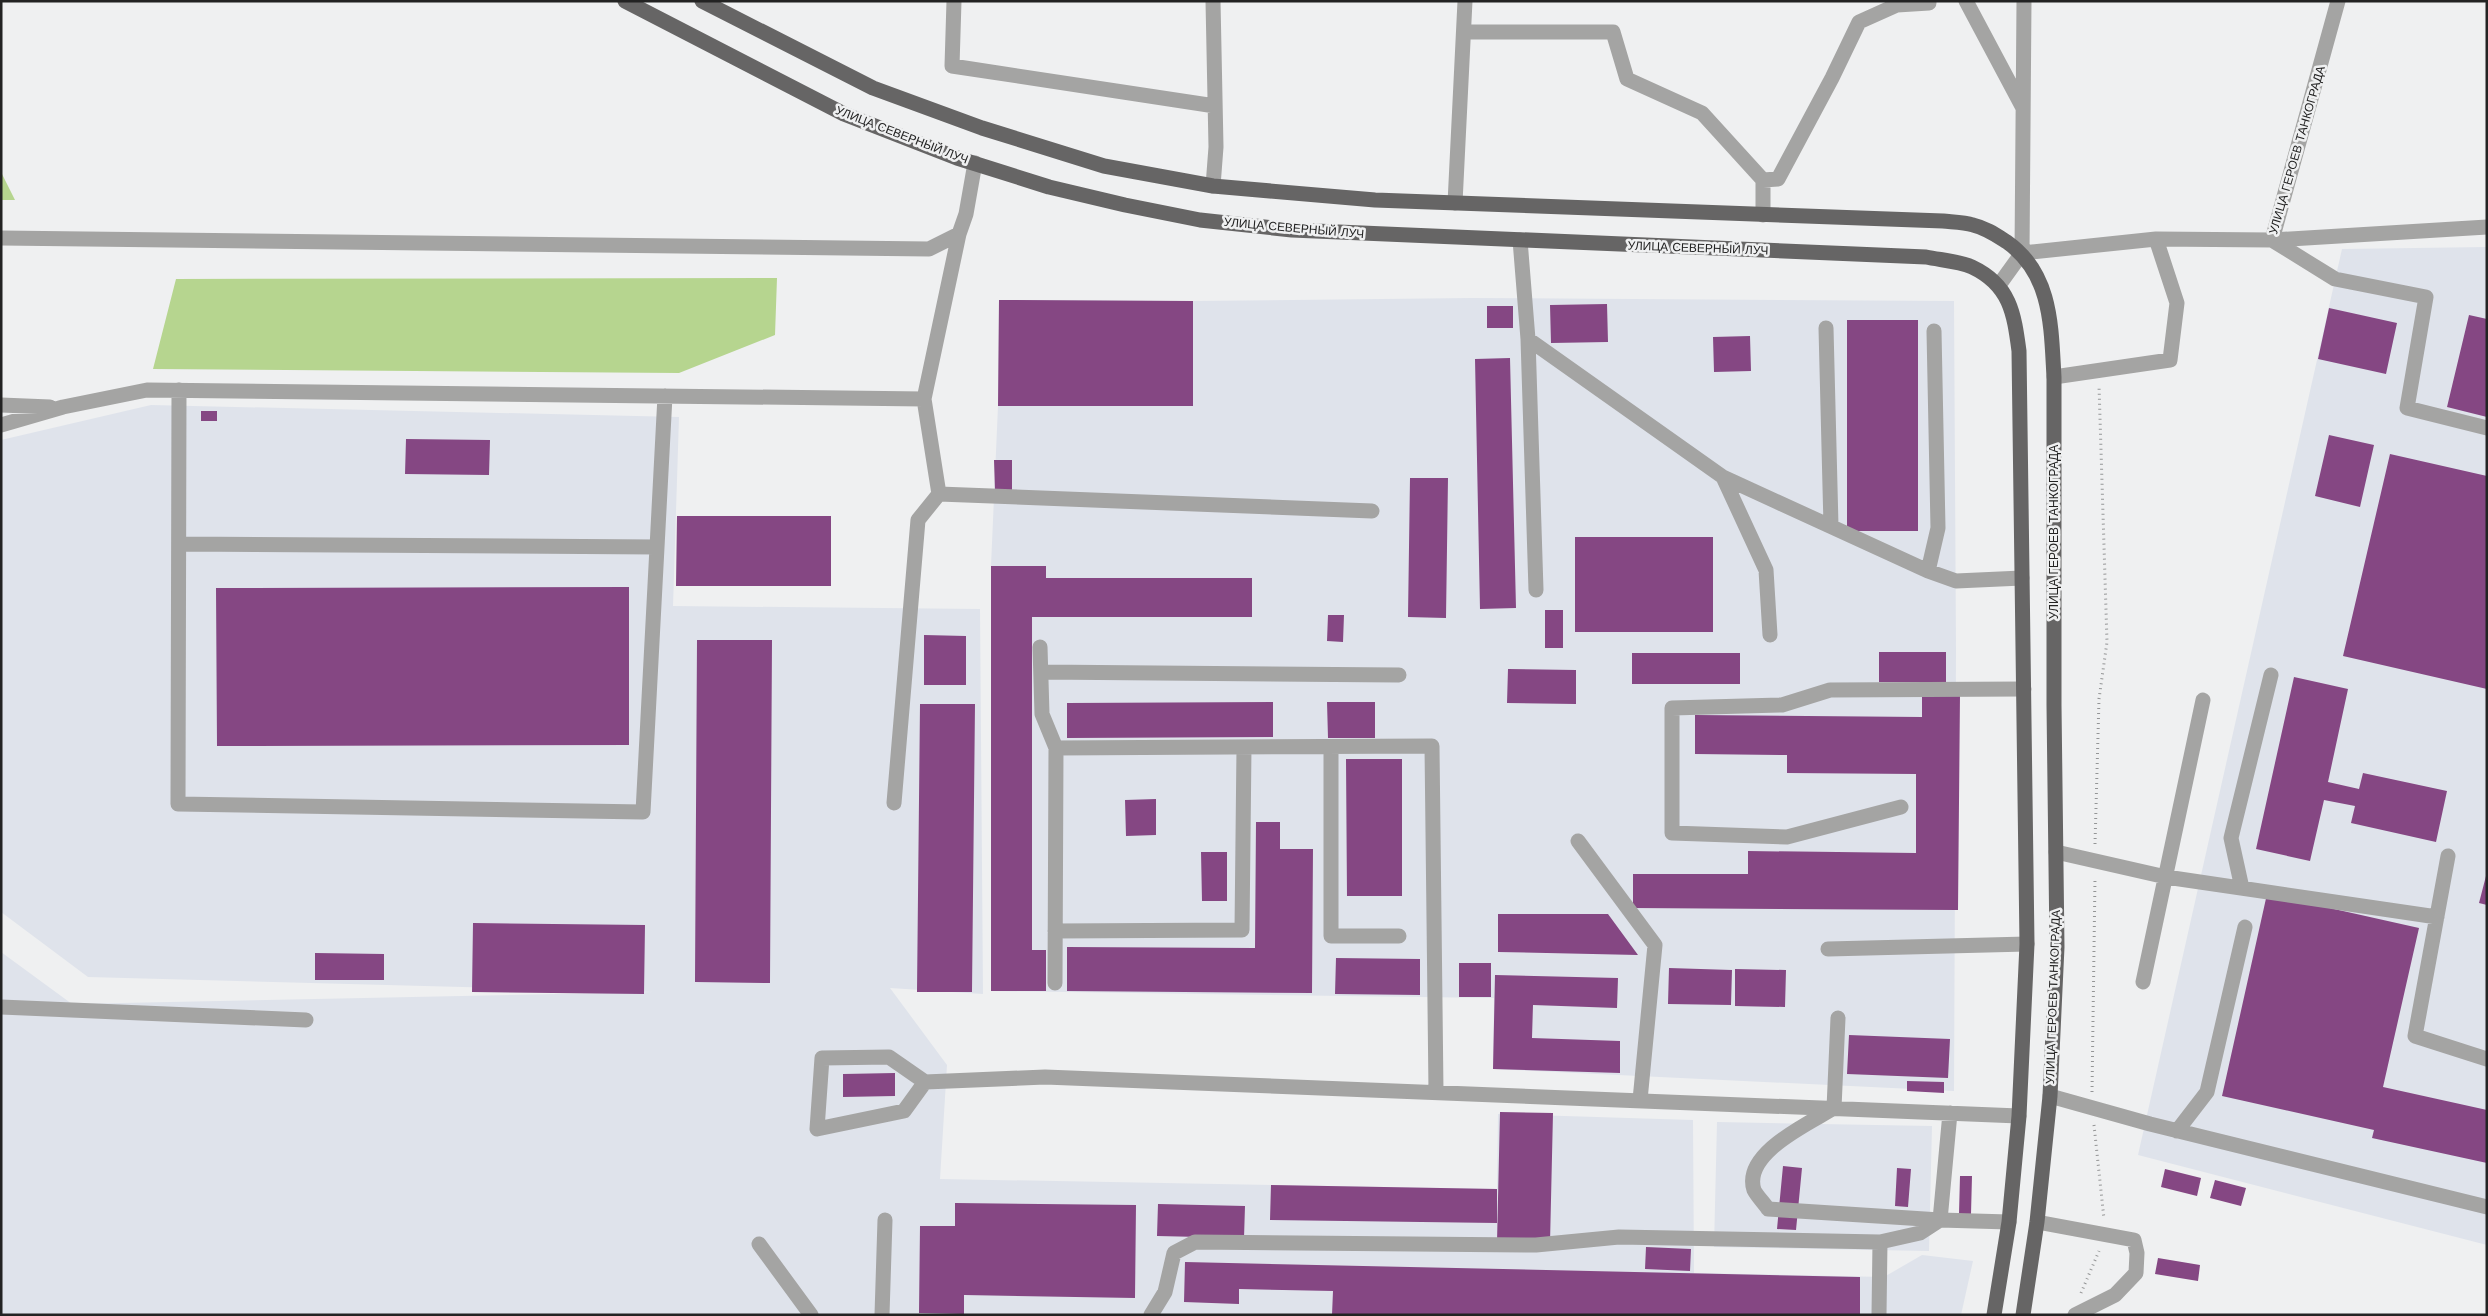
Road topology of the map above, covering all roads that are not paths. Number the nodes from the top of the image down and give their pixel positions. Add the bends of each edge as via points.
1 (625, 1) edge
2 (702, 1) edge
3 (954, 1) edge
4 (1213, 1) edge
5 (1465, 1) edge
6 (1966, 1) edge
7 (2024, 1) edge
8 (2338, 1) edge
9 (1929, 3) dead end
10 (1464, 32) junction
11 (1215, 106) junction
12 (2024, 110) junction
13 (975, 163) junction
14 (1763, 180) junction
15 (1213, 186) junction
16 (1455, 203) junction
17 (1762, 215) junction
18 (2487, 228) edge
19 (959, 234) junction
20 (1, 238) edge
21 (2156, 239) junction
22 (1520, 240) junction
23 (2272, 240) junction
24 (2022, 253) junction
25 (2000, 285) junction
26 (1826, 328) dead end
27 (1934, 331) dead end
28 (1528, 339) junction
29 (2054, 377) junction
30 (179, 390) junction
31 (665, 396) junction
32 (924, 399) junction
33 (1, 405) edge
34 (63, 408) junction
35 (1, 425) edge
36 (2487, 428) edge
37 (1723, 477) junction
38 (939, 494) junction
39 (1372, 511) dead end
40 (1831, 526) junction
41 (179, 544) junction
42 (657, 547) junction
43 (1928, 572) junction
44 (2022, 578) junction
45 (1536, 590) dead end
46 (1770, 635) dead end
47 (1040, 647) dead end
48 (1041, 672) junction
49 (1399, 675) dead end
50 (2271, 675) dead end
51 (2024, 689) junction
52 (2204, 700) dead end
53 (1244, 747) junction
54 (1331, 747) junction
55 (1056, 748) junction
56 (894, 803) dead end
57 (1901, 807) dead end
58 (1578, 841) dead end
59 (2056, 852) junction
60 (2448, 856) dead end
61 (2166, 877) junction
62 (2242, 888) junction
63 (2437, 917) junction
64 (2245, 927) dead end
65 (1055, 930) junction
66 (1399, 936) dead end
67 (2027, 944) junction
68 (1828, 949) dead end
69 (2143, 982) dead end
70 (1055, 983) dead end
71 (1, 1007) edge
72 (1838, 1018) dead end
73 (306, 1020) dead end
74 (2487, 1059) edge
75 (924, 1082) junction
76 (1436, 1091) junction
77 (2050, 1096) junction
78 (1640, 1100) junction
79 (1834, 1108) junction
80 (1950, 1113) junction
81 (2019, 1116) junction
82 (2177, 1131) junction
83 (2487, 1207) edge
84 (885, 1220) dead end
85 (1940, 1220) junction
86 (2009, 1222) junction
87 (2037, 1222) junction
88 (1880, 1242) junction
89 (759, 1244) dead end
90 (811, 1315) edge
91 (882, 1315) edge
92 (1151, 1315) edge
93 (1879, 1315) edge
94 (1994, 1315) edge
95 (2023, 1315) edge
96 (2075, 1315) edge

1 - 13 main road, УЛИЦА СЕВЕРНЫЙ ЛУЧ via 844,114
2 - 15 main road via 873,88 982,128 1104,166
3 - 11 street via 952,66
4 - 11 street
5 - 10 street
6 - 12 street
7 - 12 street
8 - 23 street, УЛИЦА ГЕРОЕВ ТАНКОГРАДА
9 - 14 street via 1897,5 1859,22 1778,179
10 - 14 street via 1613,32 1627,79 1702,113
10 - 16 street
11 - 15 street
12 - 24 street
13 - 19 street
13 - 22 main road, УЛИЦА СЕВЕРНЫЙ ЛУЧ via 1049,187 1200,220 1302,231
14 - 17 street
15 - 16 main road
16 - 17 main road
17 - 24 main road via 1973,224 1994,233
18 - 23 street
19 - 20 street via 929,248
19 - 32 street
21 - 23 street, УЛИЦА ГЕРОЕВ ТАНКОГРАДА
21 - 24 street, УЛИЦА ГЕРОЕВ ТАНКОГРАДА
21 - 29 street via 2177,303 2170,360
22 - 25 main road, УЛИЦА СЕВЕРНЫЙ ЛУЧ via 1926,258 1971,267
22 - 28 street
23 - 36 street via 2335,279 2426,297 2407,408
24 - 25 street
24 - 29 main road, УЛИЦА ГЕРОЕВ ТАНКОГРАДА via 2040,280 2051,323
25 - 44 main road via 2015,318 2019,350
26 - 40 street
27 - 43 street via 1938,528
28 - 37 street
28 - 45 street
29 - 59 main road, УЛИЦА ГЕРОЕВ ТАНКОГРАДА
30 - 31 street
30 - 34 street via 147,390
30 - 41 street
31 - 32 street
31 - 42 street
32 - 38 street
33 - 34 street
34 - 35 street
37 - 40 street
37 - 46 street via 1766,570
38 - 39 street
38 - 56 street via 918,520
40 - 43 street
41 - 42 street
41 - 42 street via 178,804 643,812
43 - 44 street via 1956,581
44 - 51 main road
47 - 48 street
48 - 49 street
48 - 55 street via 1042,714
50 - 62 street via 2232,838
51 - 57 street via 1830,690 1782,705 1672,708 1672,833 1787,836
51 - 67 main road
52 - 61 street
53 - 54 street
53 - 55 street
53 - 65 street via 1242,930
54 - 66 street via 1331,936
54 - 76 street via 1432,746
55 - 65 street
58 - 78 street via 1655,945
59 - 61 street
59 - 77 main road, УЛИЦА ГЕРОЕВ ТАНКОГРАДА via 2057,948
60 - 63 street
61 - 62 street
61 - 69 street
62 - 63 street
63 - 74 street via 2415,1036
64 - 82 street via 2207,1092
65 - 70 street
67 - 68 street
67 - 81 main road
71 - 73 street
72 - 79 street
75 - 75 street via 904,1111 817,1129 822,1058 889,1056
75 - 76 street via 1045,1077
76 - 78 street
77 - 82 street
77 - 87 main road, УЛИЦА ГЕРОЕВ ТАНКОГРАДА
78 - 79 street
79 - 80 street
79 - 85 street via 1769,1149 1755,1167 1754,1189 1768,1209
80 - 81 street
80 - 85 street
81 - 86 main road
82 - 83 street
84 - 91 street
85 - 86 street
85 - 88 street via 1920,1233
86 - 94 main road
87 - 95 main road, УЛИЦА ГЕРОЕВ ТАНКОГРАДА
87 - 96 street via 2134,1240 2138,1253 2136,1273 2115,1295
88 - 92 street via 1619,1236 1536,1246 1195,1242 1174,1254 1165,1292
88 - 93 street
89 - 90 street

